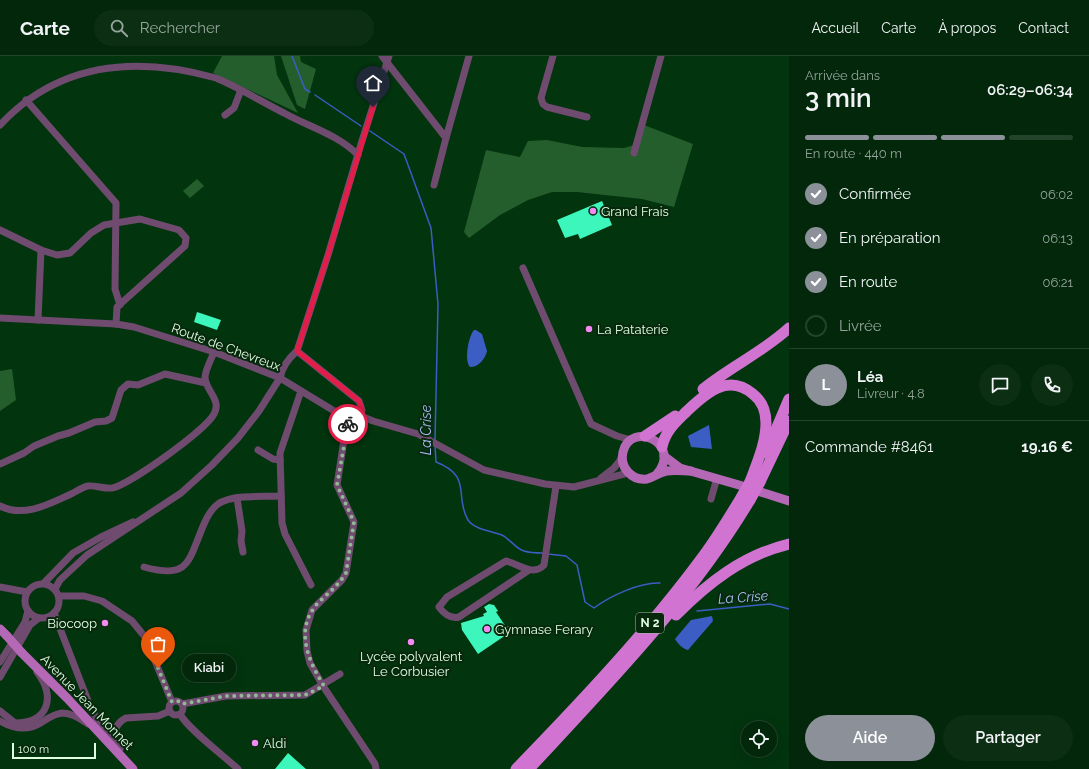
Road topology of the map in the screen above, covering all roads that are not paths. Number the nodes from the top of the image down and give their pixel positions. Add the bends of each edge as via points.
1 (382, 56) edge
2 (469, 56) edge
3 (552, 56) edge
4 (661, 56) edge
5 (388, 59) edge
6 (241, 90) junction
7 (26, 100) junction
8 (225, 115) dead end
9 (586, 117) dead end
10 (0, 125) edge
11 (446, 138) junction
12 (344, 143) junction
13 (361, 144) junction
14 (634, 153) dead end
15 (358, 155) junction
16 (434, 185) dead end
17 (116, 223) junction
18 (0, 230) edge
19 (41, 250) junction
20 (523, 268) dead end
21 (120, 305) junction
22 (0, 318) edge
23 (38, 320) junction
24 (116, 324) junction
25 (789, 328) edge
26 (297, 351) junction
27 (214, 352) junction
28 (280, 378) junction
29 (206, 383) junction
30 (301, 391) junction
31 (789, 399) edge
32 (361, 416) junction
33 (349, 420) junction
34 (789, 421) edge
35 (645, 436) junction
36 (628, 444) junction
37 (258, 450) dead end
38 (663, 452) junction
39 (622, 458) junction
40 (280, 460) junction
41 (0, 464) edge
42 (691, 471) junction
43 (628, 473) junction
44 (657, 474) junction
45 (717, 478) junction
46 (598, 480) junction
47 (755, 482) junction
48 (556, 486) junction
49 (281, 496) junction
50 (237, 498) junction
51 (746, 498) junction
52 (711, 499) dead end
53 (789, 501) edge
54 (0, 506) edge
55 (149, 514) junction
56 (789, 544) edge
57 (243, 552) dead end
58 (144, 567) dead end
59 (529, 570) junction
60 (44, 583) junction
61 (312, 585) dead end
62 (0, 587) edge
63 (55, 589) junction
64 (27, 592) junction
65 (59, 596) junction
66 (28, 611) junction
67 (54, 613) junction
68 (39, 618) junction
69 (0, 629) edge
70 (22, 653) junction
71 (0, 662) edge
72 (622, 670) junction
73 (340, 674) dead end
74 (0, 678) edge
75 (324, 686) junction
76 (172, 702) junction
77 (182, 704) junction
78 (0, 711) edge
79 (170, 711) junction
80 (180, 714) junction
81 (0, 721) edge
82 (96, 728) junction
83 (114, 742) junction
84 (133, 769) edge
85 (136, 769) edge
86 (238, 769) edge
87 (376, 769) edge
88 (516, 769) edge
89 (529, 769) edge

1 - 5 street
2 - 11 street
3 - 9 street via 541,98 543,104
4 - 14 street
5 - 11 street
5 - 13 street
6 - 7 street via 217,78 183,67 137,61 75,72
6 - 8 street via 234,108
6 - 12 street
7 - 10 street
7 - 17 street via 112,197 116,203
11 - 16 street
12 - 13 street
12 - 15 street
13 - 15 street
15 - 26 street
17 - 19 street via 96,229 70,252 57,255
17 - 21 street via 115,290
17 - 21 street via 140,219 179,230 186,238 185,246
18 - 19 street
19 - 23 street
20 - 36 street via 587,418 591,424
21 - 24 street via 117,307
22 - 23 street, Route de Chevreux
23 - 24 street, Route de Chevreux
24 - 27 street, Route de Chevreux via 134,327
25 - 35 highway via 767,346 718,378 670,420
26 - 28 street via 287,362
26 - 32 street via 359,401
27 - 28 street, Route de Chevreux
27 - 29 street via 205,375
28 - 30 street, Route de Chevreux
28 - 55 street via 238,438 212,465 181,493
29 - 41 street via 164,374 138,385 128,384 121,390 112,418 58,436
29 - 54 street via 216,403 215,413 170,454 137,475 112,488 87,486 47,505 23,512 10,511
30 - 33 street, Route de Chevreux
30 - 40 street via 282,443
31 - 47 highway, N 2
32 - 33 street
32 - 48 street via 404,428 484,470
33 - 75 street via 337,485 354,522 346,573 312,610 306,630 305,641 310,663
34 - 47 highway, N 2
35 - 36 main road via 636,438
35 - 38 main road via 652,438
36 - 39 main road
37 - 40 street
38 - 42 main road via 680,468
38 - 44 main road via 661,469
38 - 47 highway via 664,436 705,394 721,386 741,387 759,400 766,415 766,428
39 - 43 main road
39 - 46 street
40 - 49 street
42 - 44 main road via 668,471
42 - 45 main road
43 - 44 main road via 633,477 646,479
43 - 46 street
45 - 52 street
45 - 53 main road
46 - 48 street via 574,487
47 - 51 highway, N 2, bridge
48 - 59 street via 544,565 537,571
49 - 50 street
49 - 61 street via 285,534
50 - 57 street
50 - 58 street via 221,502 209,513 189,559 181,569 172,572
51 - 72 highway, N 2 via 726,539
51 - 88 highway, N 2 via 677,590 615,664
55 - 60 street via 73,553
55 - 63 street via 87,555 60,580
56 - 72 highway via 753,557 720,575 688,603
59 - 59 street via 506,561 446,597 439,607 449,616 459,617
60 - 63 street
60 - 64 street via 34,585
62 - 64 street
63 - 65 street
64 - 66 street via 25,602
65 - 67 street via 59,605
65 - 76 street via 84,596 102,601 132,621 145,638
66 - 68 street
66 - 71 street via 25,622
67 - 68 street
67 - 83 street via 90,706
68 - 74 street via 30,625
69 - 70 main road, Avenue Jean Monnet, bridge
70 - 78 street via 46,687 46,707 37,718 24,723 15,723
70 - 82 main road, Avenue Jean Monnet
72 - 89 highway, N 2
73 - 75 street
75 - 77 street via 305,695 226,696
75 - 87 street
76 - 77 street via 178,701
76 - 79 street via 169,706
77 - 80 street via 183,711
79 - 80 street via 173,714
79 - 83 street via 158,716 121,720 114,731
80 - 86 street via 183,720
81 - 82 street via 9,726 30,727 55,714 63,713 73,715
82 - 84 main road, Avenue Jean Monnet
83 - 85 street

